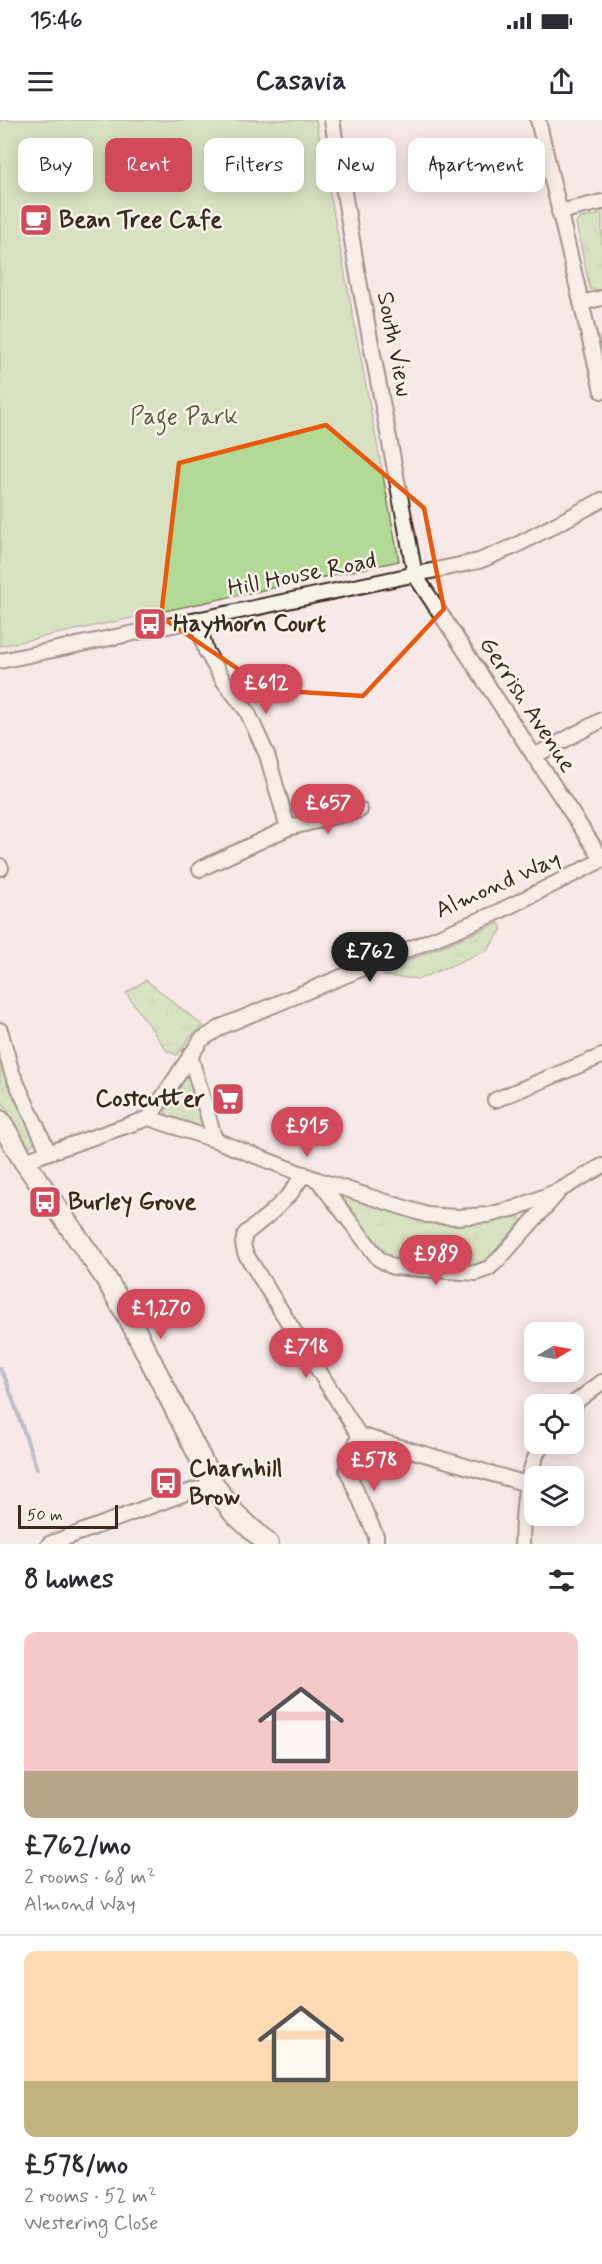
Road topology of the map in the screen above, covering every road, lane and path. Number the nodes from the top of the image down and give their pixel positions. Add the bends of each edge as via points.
1 (332, 120) edge
2 (538, 120) edge
3 (602, 202) edge
4 (560, 212) junction
5 (602, 298) edge
6 (581, 303) junction
7 (602, 391) edge
8 (602, 500) edge
9 (415, 575) junction
10 (197, 620) junction
11 (0, 661) edge
12 (602, 720) edge
13 (534, 756) junction
14 (360, 810) dead end
15 (288, 828) junction
16 (602, 859) edge
17 (201, 869) dead end
18 (0, 1030) edge
19 (190, 1055) junction
20 (602, 1056) edge
21 (495, 1100) dead end
22 (149, 1119) junction
23 (0, 1121) edge
24 (215, 1140) junction
25 (48, 1151) junction
26 (24, 1161) junction
27 (602, 1166) edge
28 (304, 1174) junction
29 (318, 1180) junction
30 (560, 1190) junction
31 (602, 1382) edge
32 (584, 1396) edge
33 (359, 1435) junction
34 (524, 1483) edge
35 (214, 1485) junction
36 (524, 1509) edge
37 (54, 1544) edge
38 (268, 1544) edge
39 (376, 1544) edge
40 (522, 1544) edge

1 - 9 street, South View
2 - 4 street
3 - 4 street
4 - 6 street
5 - 6 street
6 - 7 street
8 - 9 street, Hill House Road via 479,561
9 - 10 street, Hill House Road
9 - 13 street, Gerrish Avenue
10 - 11 street, Hill House Road
10 - 15 street via 206,651 247,711 267,755
12 - 13 street
13 - 16 street, Gerrish Avenue
14 - 15 street
15 - 17 street
16 - 19 street, Almond Way via 494,914 223,1026 201,1040
18 - 25 street via 12,1073
19 - 22 street, Almond Way
19 - 24 street
20 - 21 street
22 - 24 street
22 - 25 street
23 - 26 main road
24 - 28 street
25 - 26 street
26 - 35 main road via 105,1277
27 - 30 street
28 - 29 street
28 - 33 street via 290,1194 245,1234 245,1253
29 - 30 street via 427,1215 456,1217 516,1208
29 - 30 street via 379,1259 393,1267 476,1273 499,1259
31 - 32 street
33 - 34 street
33 - 39 street via 347,1470
35 - 37 street
35 - 38 main road via 233,1512
36 - 40 street

